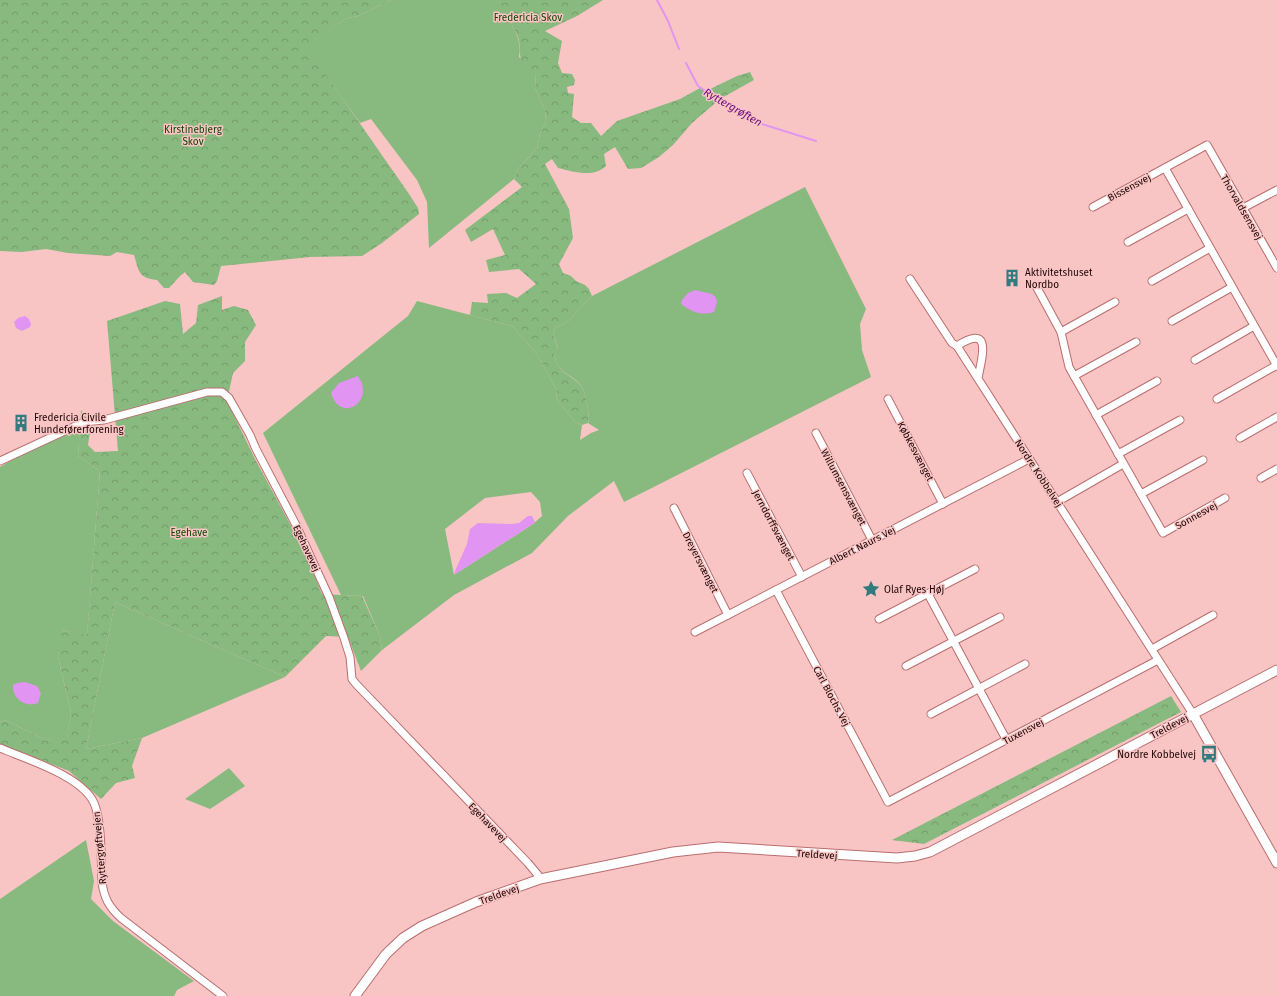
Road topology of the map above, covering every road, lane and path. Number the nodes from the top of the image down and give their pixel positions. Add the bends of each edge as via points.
1 (1207, 145) joint
2 (1165, 168) junction
3 (1277, 190) edge
4 (1093, 207) dead end
5 (1243, 208) junction
6 (1188, 209) junction
7 (1128, 242) dead end
8 (1210, 248) junction
9 (1277, 268) edge
10 (910, 279) dead end
11 (1152, 281) dead end
12 (1036, 286) dead end
13 (1232, 287) junction
14 (1103, 299) dead end
15 (1115, 302) dead end
16 (1107, 306) junction
17 (1172, 321) dead end
18 (1254, 326) junction
19 (1061, 332) junction
20 (1136, 342) dead end
21 (957, 346) junction
22 (1195, 360) dead end
23 (1277, 366) edge
24 (1074, 376) junction
25 (978, 378) junction
26 (1157, 381) dead end
27 (888, 399) dead end
28 (1217, 400) dead end
29 (1096, 416) junction
30 (1277, 417) edge
31 (1180, 420) dead end
32 (816, 433) dead end
33 (1240, 438) dead end
34 (1118, 454) junction
35 (1030, 459) junction
36 (1203, 460) dead end
37 (0, 461) edge
38 (1124, 464) junction
39 (1277, 468) edge
40 (747, 473) dead end
41 (1264, 473) dead end
42 (1141, 494) junction
43 (1225, 498) dead end
44 (1057, 502) junction
45 (943, 504) junction
46 (674, 508) dead end
47 (872, 540) junction
48 (975, 569) dead end
49 (802, 577) junction
50 (776, 590) junction
51 (928, 594) junction
52 (728, 615) junction
53 (1213, 615) dead end
54 (1000, 617) dead end
55 (879, 619) dead end
56 (695, 632) dead end
57 (954, 641) junction
58 (1152, 650) junction
59 (1158, 660) junction
60 (1025, 664) dead end
61 (906, 666) dead end
62 (1277, 670) edge
63 (979, 689) junction
64 (931, 714) dead end
65 (1192, 714) junction
66 (1006, 739) junction
67 (0, 748) edge
68 (888, 802) joint
69 (1277, 864) edge
70 (540, 879) junction
71 (222, 996) edge
72 (355, 996) edge

1 - 2 street, Bissensvej
1 - 5 street, Thorvaldsensvej
2 - 4 street, Bissensvej
2 - 6 street
3 - 5 street
5 - 9 street, Thorvaldsensvej
6 - 7 street
6 - 8 street
8 - 11 street
8 - 13 street
10 - 21 street, Nordre Kobbelvej via 952,343
12 - 19 street, Sonnesvej
13 - 17 street
13 - 18 street
14 - 16 street
15 - 16 street
16 - 19 street
18 - 22 street
18 - 23 street
19 - 24 street, Sonnesvej via 1069,367
20 - 24 street
21 - 25 street, Nordre Kobbelvej
21 - 25 street via 972,338 978,338 982,344 984,348
23 - 28 street
24 - 29 street, Sonnesvej
25 - 35 street, Nordre Kobbelvej
26 - 29 street
27 - 45 street, Købkesvænget
29 - 34 street, Sonnesvej
30 - 33 street
31 - 34 street
32 - 47 street, Willumsensvænget
34 - 38 street, Sonnesvej
35 - 44 street, Nordre Kobbelvej
35 - 45 street, Albert Naurs Vej
36 - 42 street
37 - 70 street, Egehavevej via 84,422 104,420 207,392 222,392 229,398 250,435 316,565 350,657 352,679 528,863
38 - 42 street, Sonnesvej
38 - 44 street
39 - 41 street
40 - 49 street, Jerndorffsvænget
42 - 43 street, Sonnesvej via 1164,532
44 - 58 street, Nordre Kobbelvej
45 - 47 street, Albert Naurs Vej
46 - 52 street, Dreyersvænget
47 - 49 street, Albert Naurs Vej
48 - 51 street
49 - 50 street, Albert Naurs Vej
50 - 52 street, Albert Naurs Vej
50 - 68 street, Carl Blochs Vej
51 - 55 street
51 - 57 street
52 - 56 street, Albert Naurs Vej
53 - 58 street
54 - 57 street
57 - 61 street
57 - 63 street
58 - 59 street, Nordre Kobbelvej
59 - 65 street, Nordre Kobbelvej
59 - 66 street, Tuxensvej
60 - 63 street
62 - 65 street, Treldevej
63 - 64 street
63 - 66 street
65 - 69 street, Nordre Kobbelvej
65 - 70 street, Treldevej via 948,843 915,856 882,858 718,847 673,852
66 - 68 street, Tuxensvej
67 - 71 street, Ryttergrøftvejen via 60,773 85,790 94,802 98,816 102,882 107,902 121,918
70 - 72 street, Treldevej via 476,902 422,926 403,938 386,954

